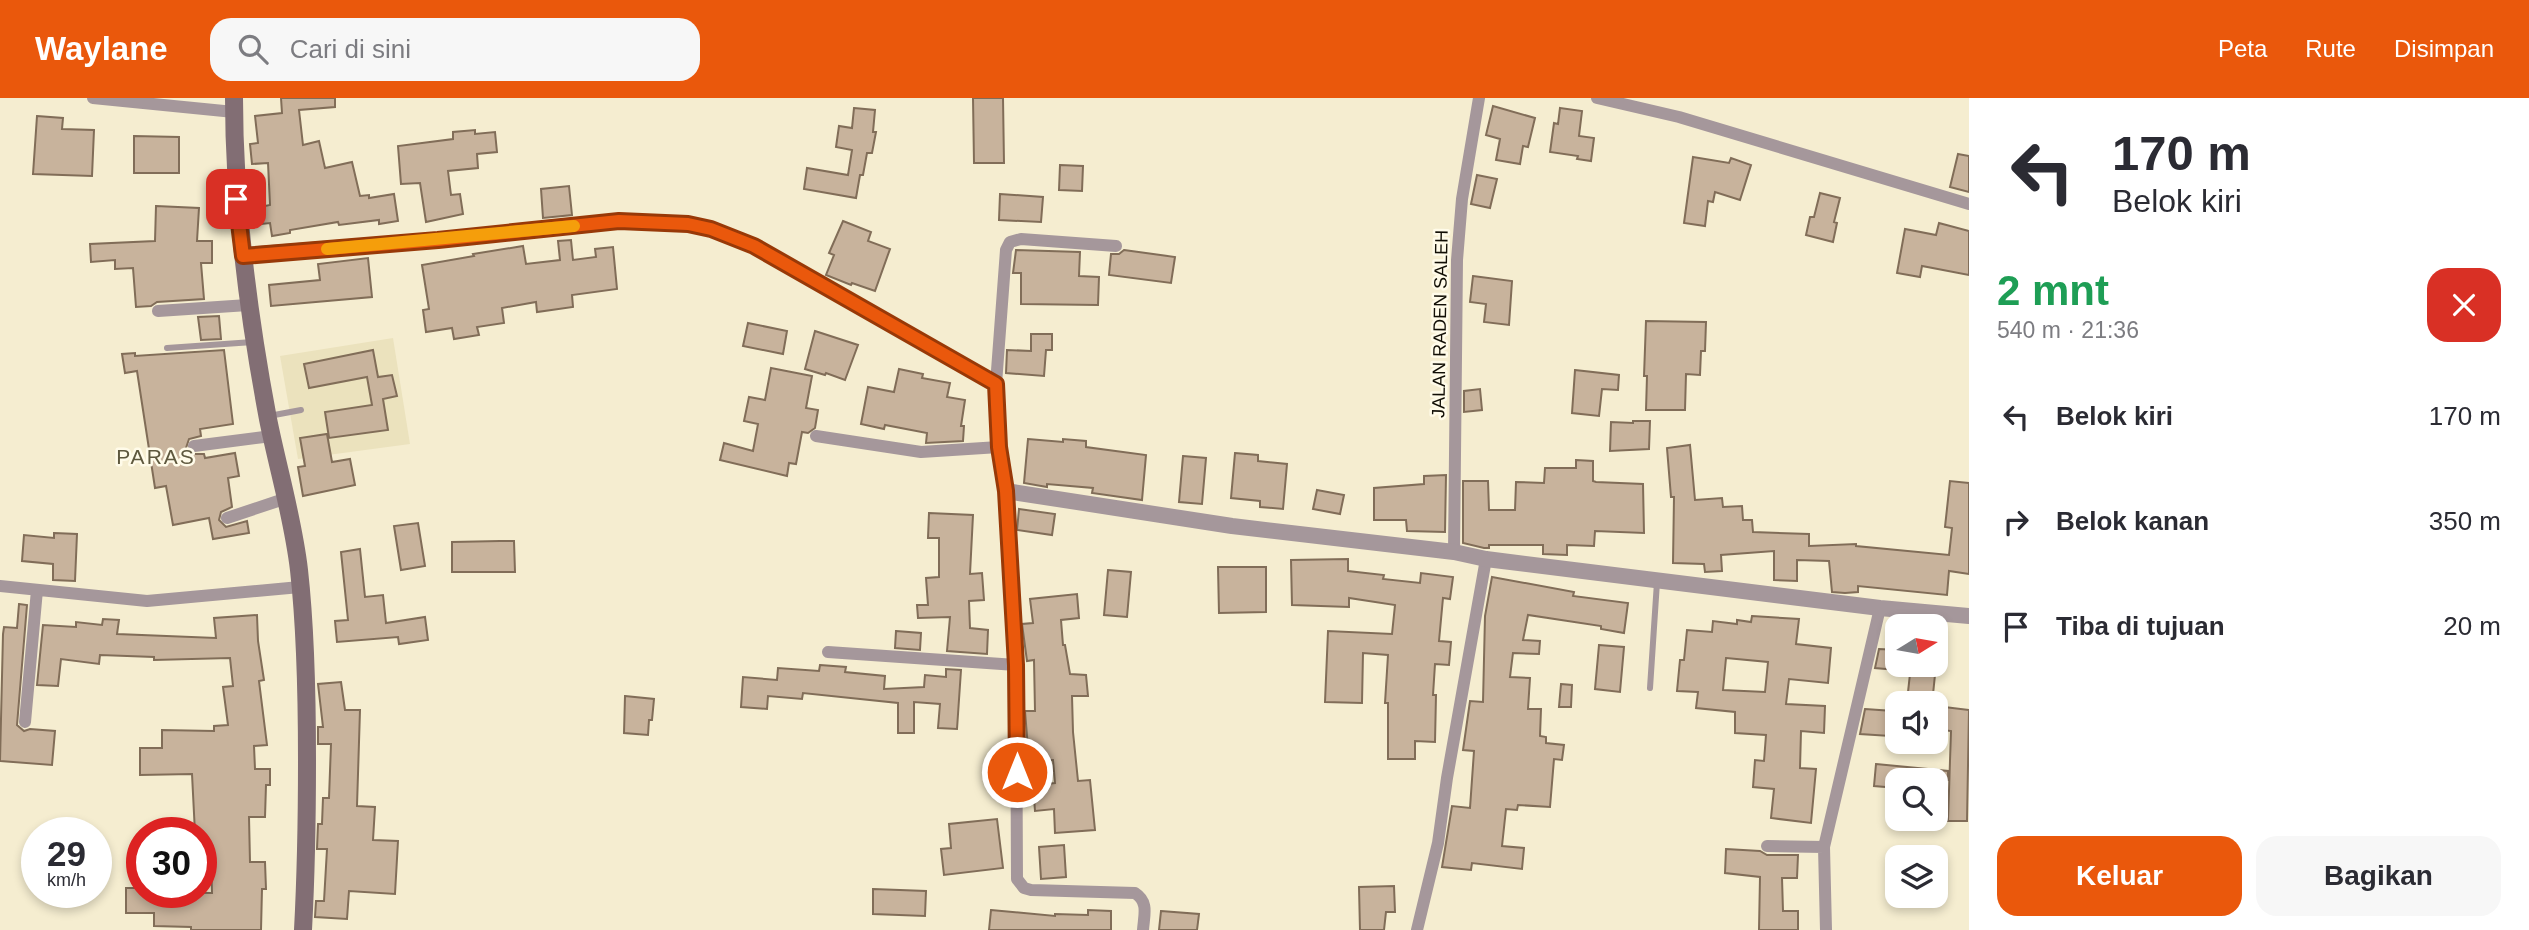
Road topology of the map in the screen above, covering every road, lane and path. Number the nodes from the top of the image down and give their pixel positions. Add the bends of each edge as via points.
1 (93, 98) edge
2 (1479, 98) edge
3 (1597, 98) edge
4 (234, 105) edge
5 (1969, 204) edge
6 (1116, 246) dead end
7 (243, 256) junction
8 (248, 304) junction
9 (158, 311) dead end
10 (255, 342) junction
11 (167, 348) dead end
12 (996, 384) junction
13 (301, 410) dead end
14 (268, 416) junction
15 (272, 436) junction
16 (816, 436) dead end
17 (194, 446) dead end
18 (999, 447) junction
19 (1006, 491) junction
20 (287, 498) junction
21 (227, 518) dead end
22 (1454, 552) junction
23 (1486, 559) junction
24 (1657, 580) junction
25 (0, 586) edge
26 (300, 587) junction
27 (37, 590) junction
28 (1880, 608) junction
29 (1969, 616) edge
30 (828, 652) dead end
31 (1016, 665) junction
32 (1650, 688) dead end
33 (25, 722) dead end
34 (1767, 846) dead end
35 (1824, 847) junction
36 (303, 930) edge
37 (1143, 930) edge
38 (1417, 930) edge
39 (1826, 930) edge

1 - 4 street
2 - 22 street, JALAN RADEN SALEH via 1457,260
3 - 5 street via 1679,117
4 - 7 main road via 236,199
6 - 12 street via 1010,242
7 - 8 main road
7 - 12 street via 619,221 688,224 754,246
8 - 9 street
8 - 10 main road
10 - 11 lane
10 - 14 main road
12 - 18 street
13 - 14 lane
14 - 15 main road
15 - 17 street
15 - 20 main road
16 - 18 street via 921,452
18 - 19 street
19 - 22 street via 1232,526
19 - 31 street
20 - 21 street
20 - 26 main road
22 - 23 street
23 - 24 street
23 - 38 street via 1438,843
24 - 28 street
24 - 32 lane
25 - 27 street
26 - 27 street via 147,601
26 - 36 main road via 307,706
27 - 33 street
28 - 29 street
28 - 35 street
30 - 31 street
31 - 37 street via 1017,879 1031,890 1135,893 1146,905
34 - 35 street
35 - 39 street

